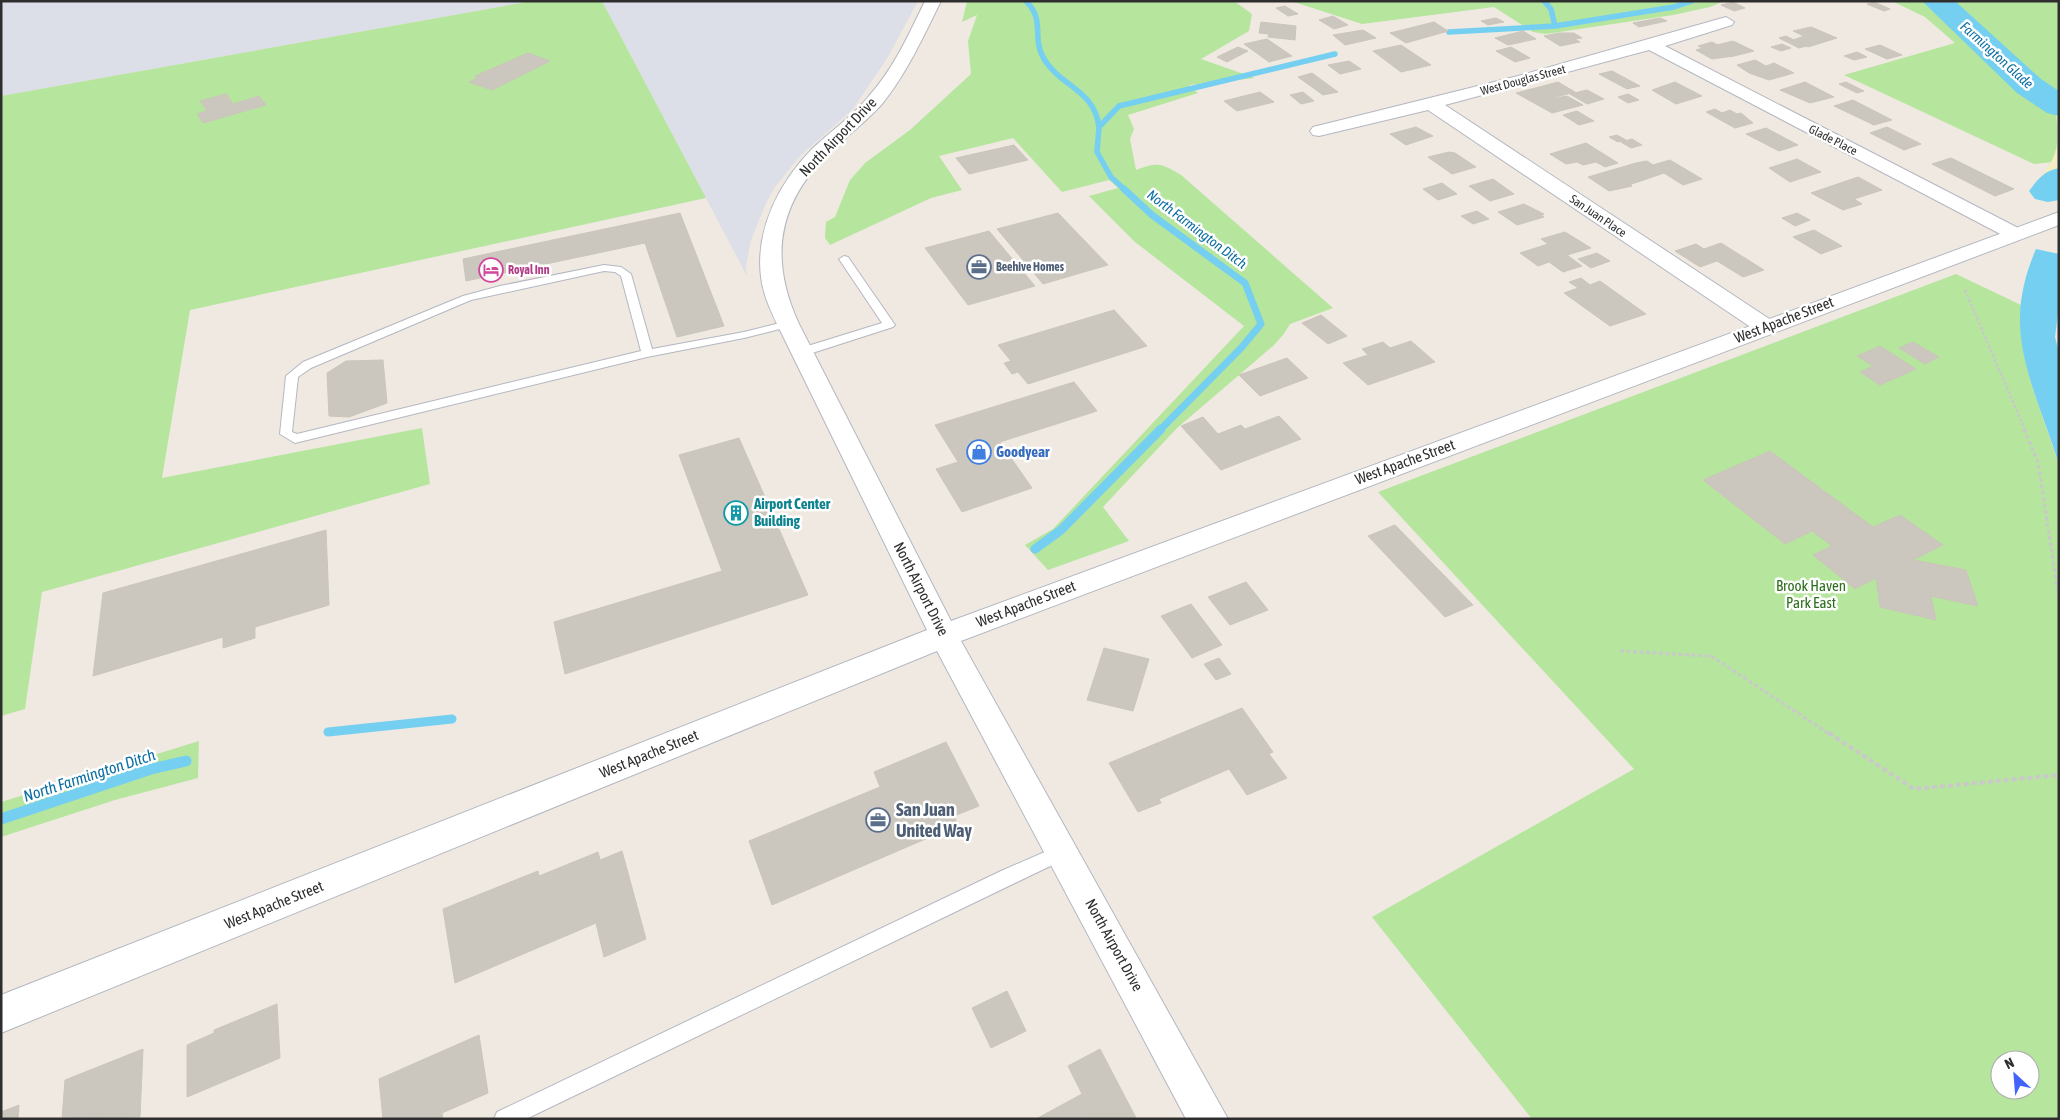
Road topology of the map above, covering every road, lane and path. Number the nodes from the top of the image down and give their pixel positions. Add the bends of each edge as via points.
1 (934, 1) edge
2 (1726, 22) dead end
3 (1651, 45) junction
4 (1431, 104) junction
5 (1319, 131) dead end
6 (2059, 218) edge
7 (2015, 234) junction
8 (844, 259) dead end
9 (1965, 290) dead end
10 (788, 324) junction
11 (1766, 328) junction
12 (802, 352) junction
13 (647, 353) junction
14 (2059, 599) edge
15 (944, 636) junction
16 (1620, 651) dead end
17 (2059, 775) edge
18 (1063, 852) junction
19 (1, 1014) edge
20 (504, 1119) edge
21 (1208, 1119) edge

1 - 10 main road, North Airport Drive via 899,67 874,102 813,159 791,187 777,216 771,270
2 - 3 main road, West Douglas Street
3 - 4 main road, West Douglas Street
3 - 7 main road, Glade Place
4 - 5 main road, West Douglas Street
4 - 11 main road, San Juan Place
6 - 7 main road, West Apache Street
7 - 11 main road, West Apache Street
8 - 12 lane via 889,325
9 - 14 path via 2038,462
10 - 12 main road, North Airport Drive
10 - 13 lane
11 - 15 main road, West Apache Street
12 - 15 main road, North Airport Drive
13 - 13 lane via 295,439 286,434 292,376 307,365 467,298 500,289 604,268 617,269 626,274
15 - 18 main road, North Airport Drive
15 - 19 main road, West Apache Street
16 - 17 path via 1710,656 1914,788
18 - 20 lane
18 - 21 main road, North Airport Drive

